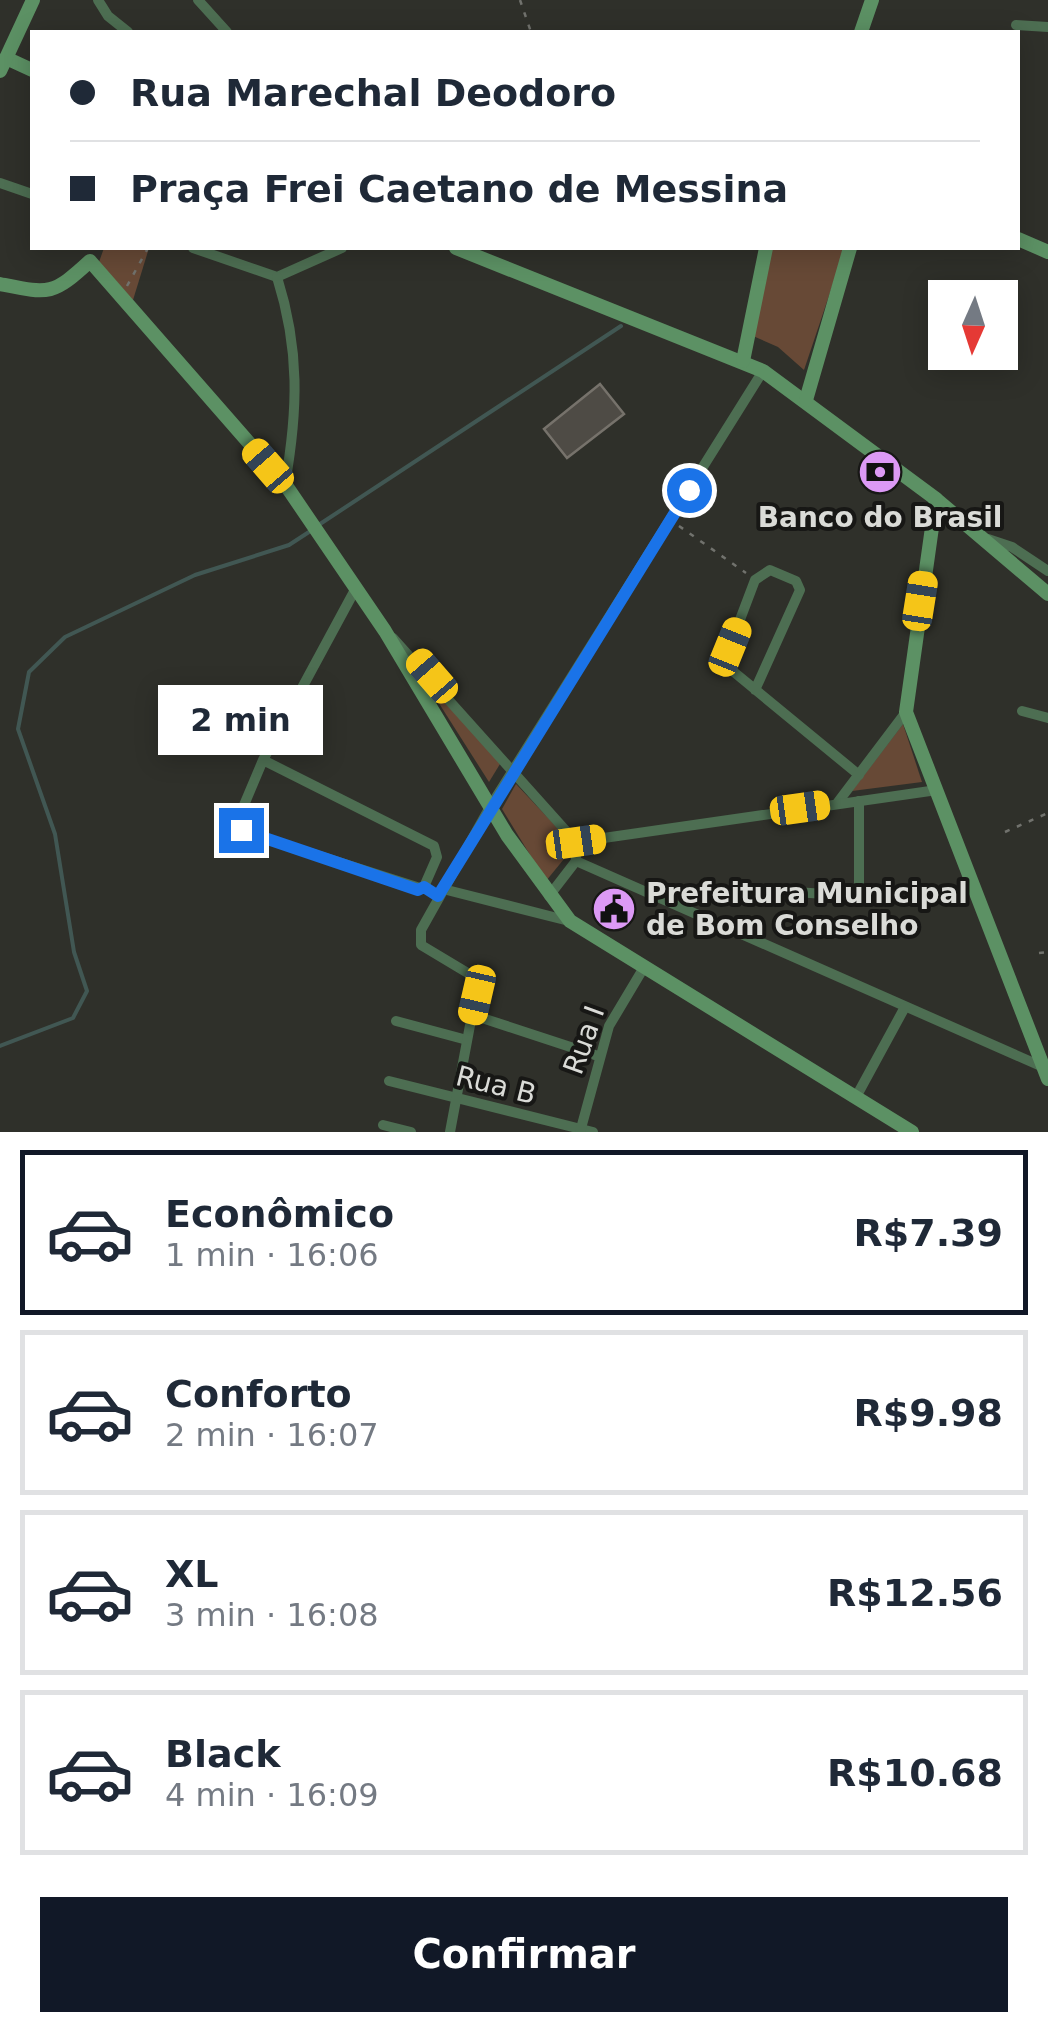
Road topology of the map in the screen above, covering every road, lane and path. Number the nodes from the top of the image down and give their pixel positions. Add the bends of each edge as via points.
1 (32, 0) edge
2 (98, 0) edge
3 (198, 0) edge
4 (520, 0) edge
5 (872, 0) edge
6 (1016, 25) dead end
7 (1048, 27) edge
8 (122, 30) edge
9 (225, 30) edge
10 (530, 30) edge
11 (862, 30) edge
12 (3, 64) edge
13 (30, 70) edge
14 (0, 183) edge
15 (30, 193) edge
16 (1020, 231) edge
17 (1020, 240) edge
18 (1048, 242) edge
19 (147, 250) edge
20 (198, 250) edge
21 (461, 250) edge
22 (766, 250) edge
23 (849, 250) edge
24 (327, 251) edge
25 (1048, 252) edge
26 (91, 254) edge
27 (277, 277) junction
28 (0, 284) edge
29 (120, 298) junction
30 (743, 362) junction
31 (763, 371) junction
32 (806, 400) junction
33 (288, 490) junction
34 (936, 500) junction
35 (670, 520) junction
36 (981, 537) junction
37 (1048, 571) edge
38 (755, 580) junction
39 (356, 588) junction
40 (1048, 594) edge
41 (386, 631) junction
42 (755, 690) junction
43 (906, 712) junction
44 (1022, 712) dead end
45 (1048, 718) edge
46 (262, 760) junction
47 (514, 770) junction
48 (859, 775) junction
49 (937, 790) junction
50 (859, 801) junction
51 (838, 802) junction
52 (490, 807) junction
53 (1048, 813) edge
54 (1005, 832) dead end
55 (576, 842) junction
56 (576, 861) junction
57 (424, 887) junction
58 (796, 892) dead end
59 (441, 893) junction
60 (548, 897) junction
61 (570, 921) junction
62 (1048, 952) edge
63 (1039, 953) dead end
64 (643, 970) junction
65 (905, 1007) junction
66 (472, 1015) junction
67 (396, 1020) dead end
68 (466, 1040) junction
69 (598, 1056) junction
70 (1046, 1073) edge
71 (389, 1081) dead end
72 (856, 1096) junction
73 (455, 1098) junction
74 (383, 1125) dead end
75 (584, 1131) edge
76 (411, 1132) edge
77 (450, 1132) edge
78 (912, 1132) edge

1 - 12 street
2 - 8 street
3 - 9 street
4 - 10 path
5 - 11 street
6 - 7 street
12 - 13 street
14 - 15 street
16 - 18 street
17 - 25 street
19 - 29 path
20 - 27 street
21 - 30 street
22 - 30 street
23 - 32 street
24 - 27 street
26 - 28 street via 55,291
26 - 29 street
27 - 33 street via 295,347
29 - 33 street
30 - 31 street
31 - 32 street
31 - 35 street
32 - 34 street
33 - 39 street
34 - 36 street
34 - 43 street
35 - 38 path
35 - 47 street
36 - 37 street
36 - 40 street
38 - 42 street via 726,659
38 - 42 street via 770,570 800,587
39 - 41 street
39 - 46 street
41 - 47 street
41 - 52 street
42 - 48 street
43 - 48 street
43 - 49 street
44 - 45 street
46 - 57 street via 434,846 438,858
46 - 57 street via 238,828
47 - 52 street
47 - 55 street
48 - 51 street
49 - 50 street
49 - 70 street
50 - 51 street
50 - 58 street via 859,892
51 - 55 street
52 - 59 street
52 - 60 street
53 - 54 path
55 - 56 street
56 - 60 street
56 - 65 street
57 - 59 street
59 - 61 street
59 - 66 street via 420,942 476,981
60 - 61 street
61 - 64 street
62 - 63 path
64 - 69 street, Rua I
64 - 72 street
65 - 70 street
65 - 72 street
66 - 68 street
66 - 69 street
67 - 68 street
68 - 73 street
69 - 75 street, Rua I
71 - 73 street, Rua B
72 - 78 street
73 - 75 street, Rua B
73 - 77 street
74 - 76 street

